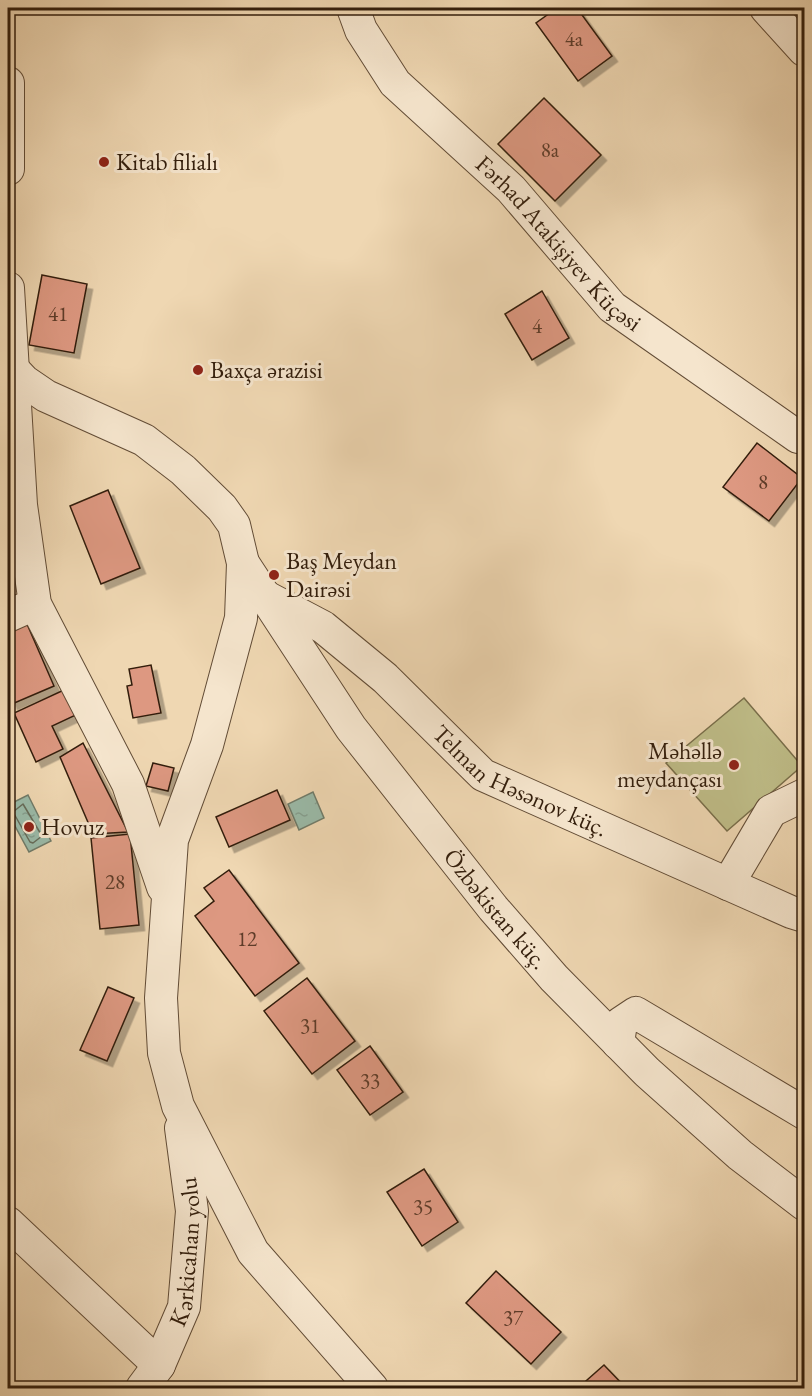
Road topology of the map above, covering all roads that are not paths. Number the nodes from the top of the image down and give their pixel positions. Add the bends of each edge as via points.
1 (353, 8) edge
2 (766, 8) edge
3 (804, 50) edge
4 (8, 83) edge
5 (8, 169) edge
6 (8, 288) edge
7 (9, 364) edge
8 (804, 438) edge
9 (243, 563) junction
10 (268, 597) junction
11 (21, 610) edge
12 (804, 795) edge
13 (728, 884) junction
14 (169, 905) junction
15 (804, 916) edge
16 (618, 1043) junction
17 (178, 1106) junction
18 (804, 1113) edge
19 (804, 1204) edge
20 (8, 1223) edge
21 (151, 1377) edge
22 (372, 1389) edge

1 - 8 street, Fərhad Atakişiyev Küçəsi via 361,30 395,83 510,189 612,307
2 - 3 street
4 - 5 street
6 - 7 street
7 - 9 street via 24,381 46,396 144,440 183,470 234,525
7 - 11 street via 21,506
9 - 10 street, Özbəkistan küç.
9 - 14 street via 241,618 207,744 172,840
10 - 13 street, Telman Həsənov küç. via 323,627 385,678 483,775
10 - 16 street, Özbəkistan küç. via 351,728 493,908
11 - 14 street via 128,784
12 - 13 street via 771,811
13 - 15 street, Telman Həsənov küç.
14 - 17 street via 161,998 164,1053
16 - 18 street via 621,1023 636,1013
16 - 19 street, Özbəkistan küç. via 740,1155
17 - 21 street, Kərkicahan yolu via 191,1221 184,1307
17 - 22 street via 253,1252
20 - 21 street

